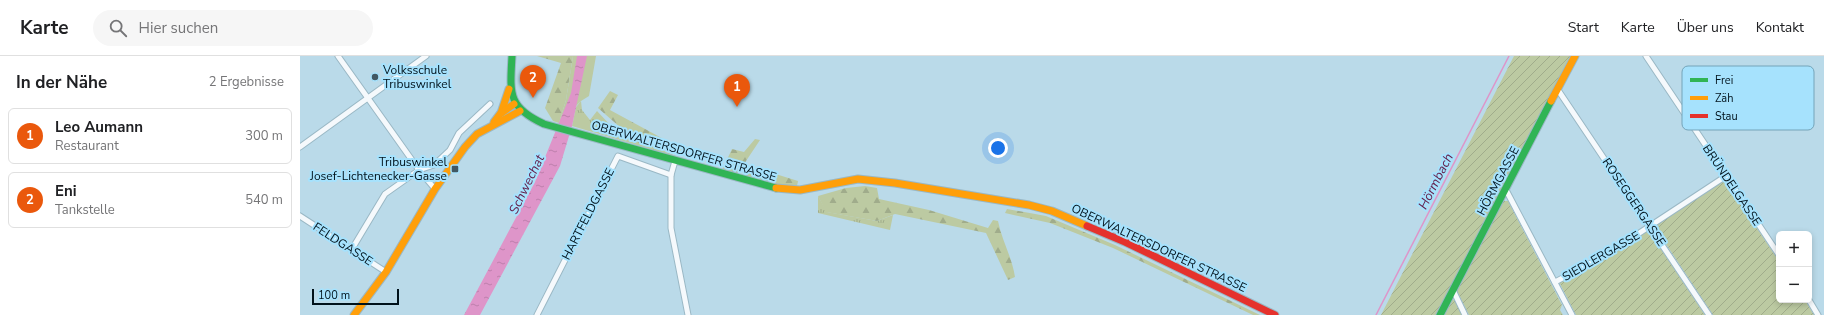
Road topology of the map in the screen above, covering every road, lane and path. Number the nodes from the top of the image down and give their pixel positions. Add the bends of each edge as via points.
1 (338, 56) edge
2 (426, 56) edge
3 (512, 56) edge
4 (1575, 56) edge
5 (1646, 56) edge
6 (510, 85) junction
7 (1558, 90) junction
8 (367, 97) junction
9 (490, 104) dead end
10 (514, 104) junction
11 (520, 110) junction
12 (1682, 110) edge
13 (500, 114) junction
14 (491, 125) junction
15 (1695, 130) edge
16 (300, 146) edge
17 (675, 161) junction
18 (419, 170) junction
19 (670, 175) junction
20 (1726, 176) junction
21 (435, 189) junction
22 (1506, 190) junction
23 (301, 218) edge
24 (1650, 226) junction
25 (352, 249) junction
26 (1776, 251) edge
27 (386, 272) junction
28 (1555, 282) junction
29 (1453, 290) junction
30 (1811, 303) edge
31 (354, 315) edge
32 (537, 315) edge
33 (688, 315) edge
34 (1275, 315) edge
35 (1440, 315) edge
36 (1465, 315) edge
37 (1572, 315) edge
38 (1709, 315) edge
39 (1818, 315) edge

1 - 8 street
2 - 8 street
3 - 6 street
4 - 7 street, HÖRMGASSE
5 - 12 street, BRÜNDELGASSE
6 - 10 street
6 - 13 street
7 - 22 street, HÖRMGASSE
7 - 24 street, ROSEGGERGASSE
8 - 16 street
8 - 18 street
9 - 18 street via 459,133 450,150 434,165
10 - 11 street, OBERWALTERSDORFER STRASSE
10 - 13 street
11 - 14 street
11 - 17 street, OBERWALTERSDORFER STRASSE via 547,125
13 - 14 street
14 - 21 street via 477,134 465,147
15 - 20 street, BRÜNDELGASSE
17 - 19 street
17 - 34 street, OBERWALTERSDORFER STRASSE via 778,189 800,190 858,178 1029,205 1052,211 1126,242
18 - 21 street
18 - 25 street via 385,194
19 - 32 street, HARTFELDGASSE via 618,156
19 - 33 street via 671,228
20 - 24 street, SIEDLERGASSE
20 - 26 street, BRÜNDELGASSE
21 - 27 street
22 - 28 street
22 - 29 street, HÖRMGASSE
23 - 25 street, FELDGASSE
24 - 28 street, SIEDLERGASSE via 1606,255
24 - 38 street, ROSEGGERGASSE
25 - 27 street, FELDGASSE
27 - 31 street
28 - 37 street
29 - 35 street, HÖRMGASSE
29 - 36 street
30 - 39 street

